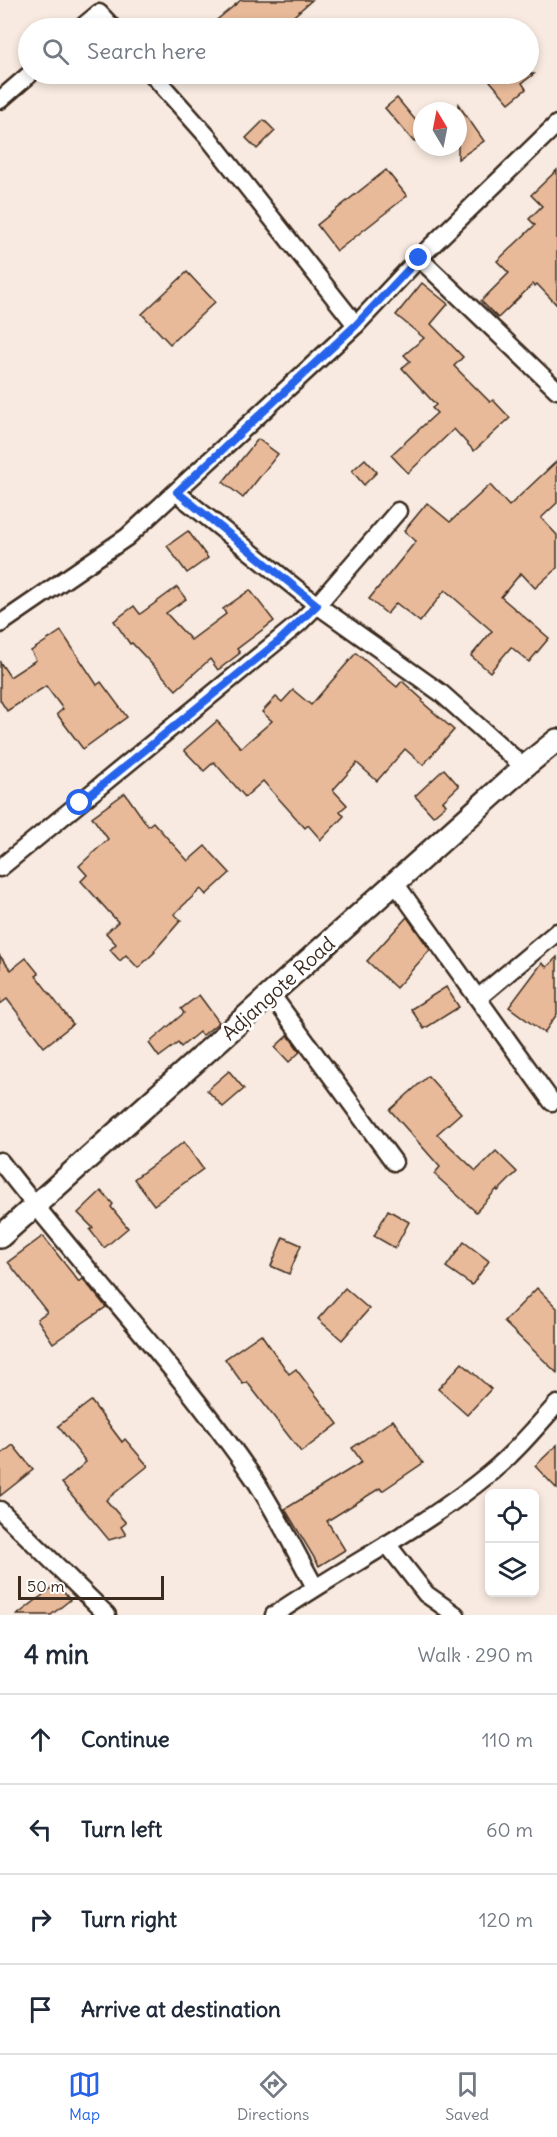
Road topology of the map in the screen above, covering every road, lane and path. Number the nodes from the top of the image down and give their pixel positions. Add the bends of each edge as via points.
1 (94, 6) edge
2 (104, 18) edge
3 (18, 84) edge
4 (161, 84) edge
5 (0, 100) edge
6 (557, 124) edge
7 (419, 258) junction
8 (356, 325) junction
9 (557, 390) edge
10 (177, 492) junction
11 (398, 510) dead end
12 (317, 605) junction
13 (0, 624) edge
14 (557, 740) edge
15 (524, 767) junction
16 (0, 868) edge
17 (395, 883) junction
18 (557, 932) edge
19 (271, 994) junction
20 (478, 998) junction
21 (552, 1102) dead end
22 (0, 1161) edge
23 (394, 1162) dead end
24 (35, 1206) junction
25 (0, 1237) edge
26 (557, 1404) edge
27 (0, 1510) edge
28 (387, 1544) junction
29 (315, 1587) junction
30 (106, 1615) edge
31 (274, 1615) edge
32 (456, 1615) edge

1 - 2 street
3 - 5 street
4 - 8 street via 207,136
6 - 7 street
7 - 8 street
7 - 9 street
8 - 10 street
10 - 12 street
10 - 13 street via 128,537
11 - 12 street
12 - 15 street via 441,693
12 - 16 street via 280,640
14 - 15 street, Adjangote Road
15 - 17 street, Adjangote Road
17 - 19 street, Adjangote Road
17 - 20 street
18 - 20 street
19 - 23 street
19 - 24 street, Adjangote Road
20 - 21 street
22 - 24 street
24 - 25 street, Adjangote Road
24 - 29 street via 179,1378 249,1472
26 - 28 street via 491,1473
27 - 30 street
28 - 29 street
28 - 32 street via 426,1594
29 - 31 street

